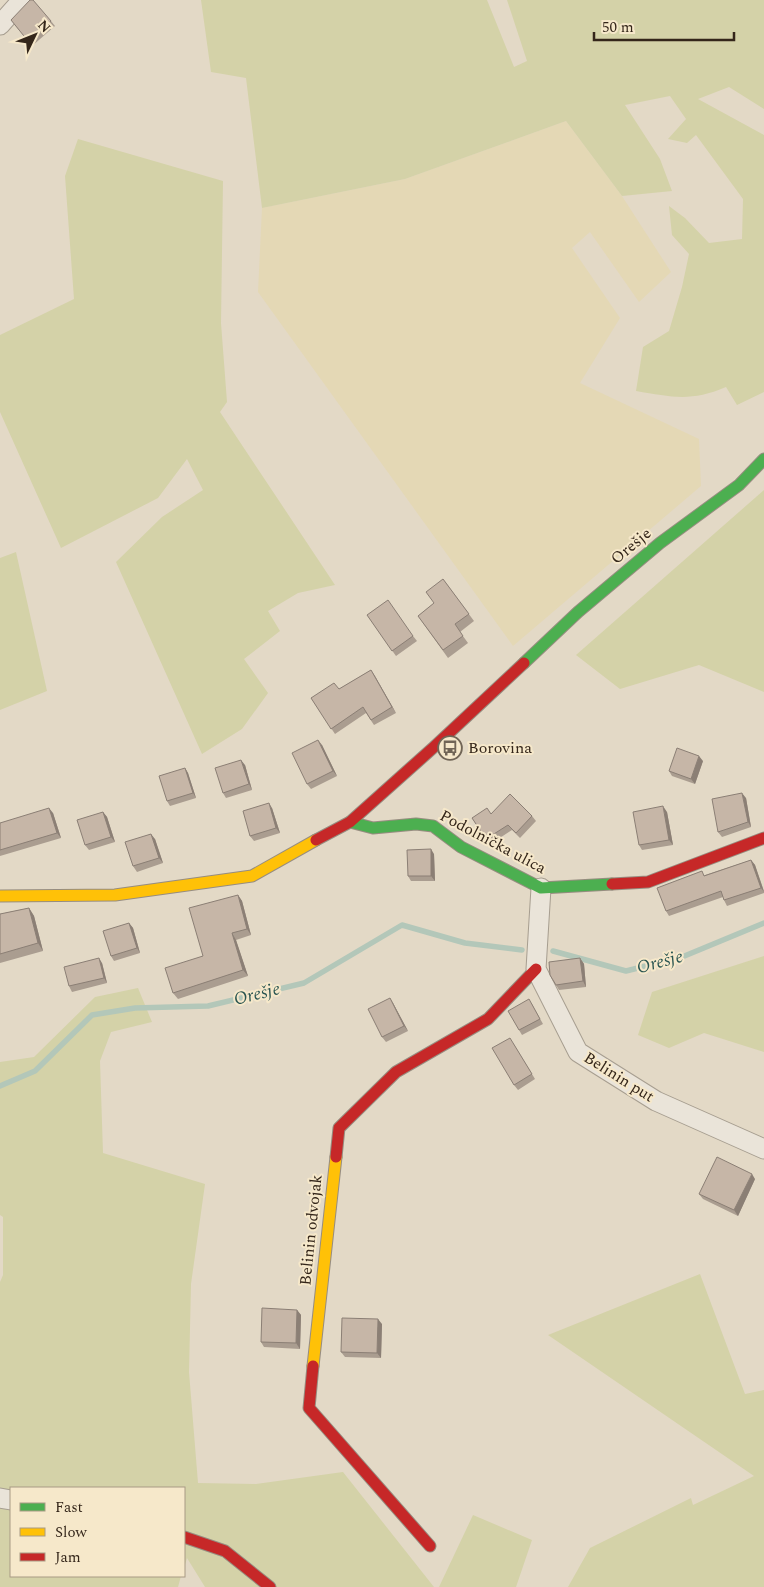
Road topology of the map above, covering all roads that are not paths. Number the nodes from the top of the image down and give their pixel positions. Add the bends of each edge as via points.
1 (22, 0) edge
2 (0, 25) edge
3 (764, 459) edge
4 (350, 822) junction
5 (764, 838) edge
6 (541, 888) junction
7 (0, 896) edge
8 (536, 969) junction
9 (764, 1149) edge
10 (185, 1537) edge
11 (430, 1546) dead end
12 (270, 1587) edge

1 - 2 street
3 - 4 street, Orešje via 738,485 660,543 578,612
4 - 6 street, Podolnička ulica via 373,828 416,824 433,826 461,847
4 - 7 street, Orešje via 252,876 115,895
5 - 6 street, Podolnička ulica via 648,882
6 - 8 street
8 - 9 street, Belinin put via 578,1052 656,1101
8 - 11 street, Belinin odvojak via 488,1019 396,1072 339,1128 310,1408
10 - 12 street via 225,1551

